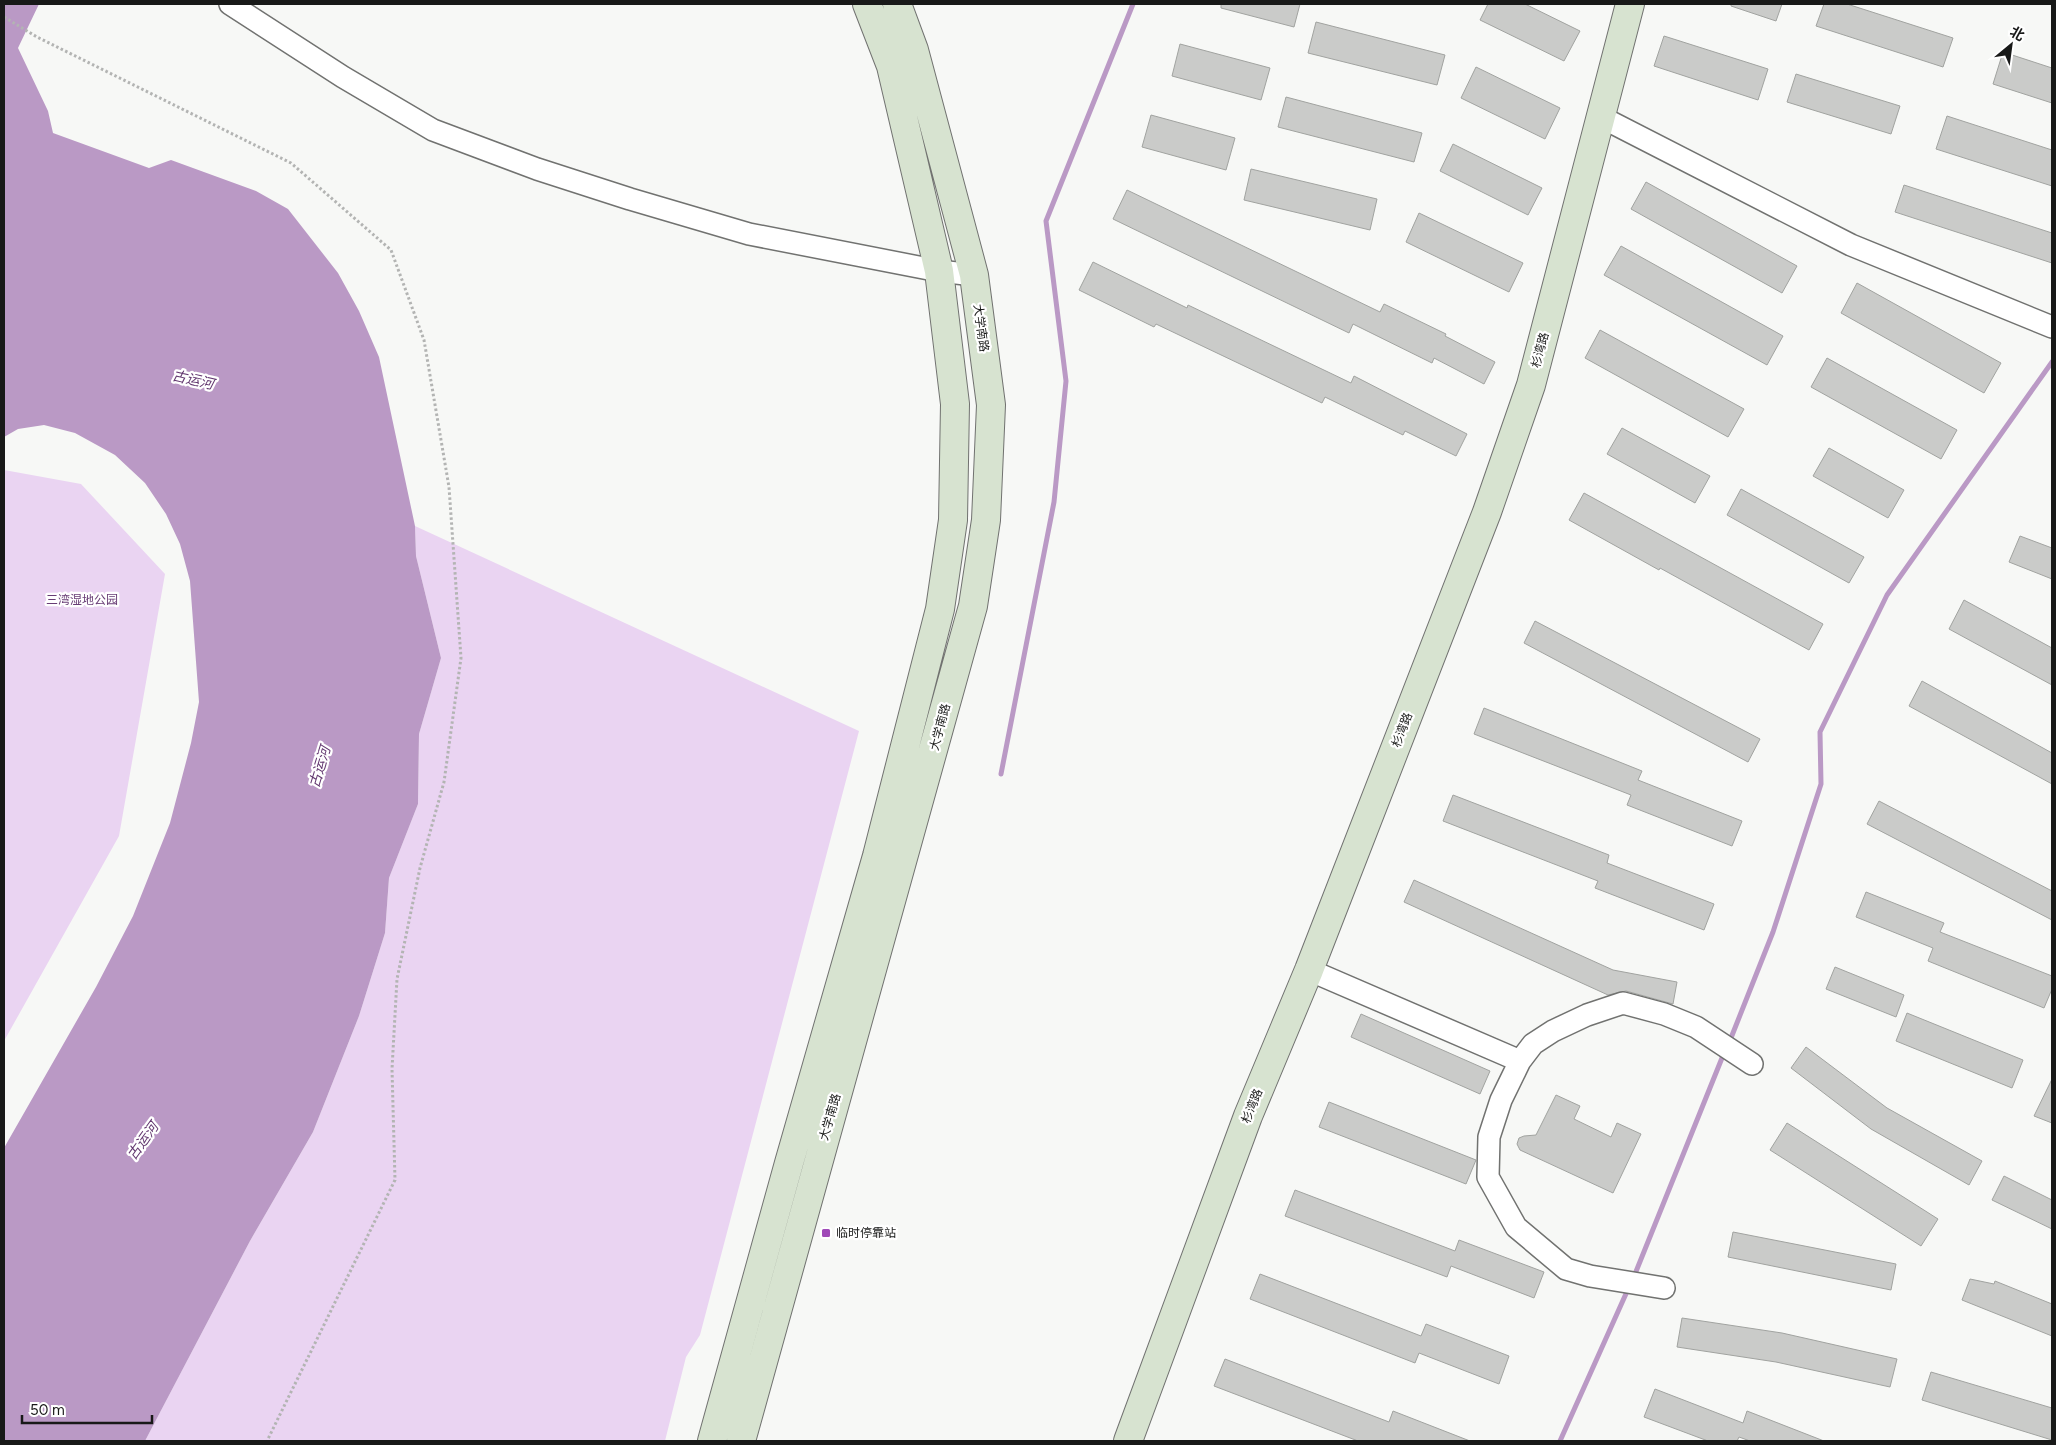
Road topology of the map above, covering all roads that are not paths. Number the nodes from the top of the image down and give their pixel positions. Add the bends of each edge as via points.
1 (230, 4) edge
2 (867, 4) edge
3 (897, 4) edge
4 (1630, 4) edge
5 (1601, 117) junction
6 (939, 271) junction
7 (974, 275) junction
8 (2052, 327) edge
9 (1309, 970) junction
10 (1520, 1061) junction
11 (1752, 1064) dead end
12 (1664, 1288) dead end
13 (712, 1441) edge
14 (741, 1441) edge
15 (1128, 1441) edge

1 - 6 street via 343,77 434,130 528,166 749,234
2 - 6 main road via 890,66
3 - 7 main road, 大学南路 via 914,50
4 - 5 main road, 杉湾路
5 - 8 street via 1851,245
5 - 9 main road, 杉湾路 via 1531,385 1487,512
6 - 7 street
6 - 13 main road via 955,404 953,520 940,609 877,856
7 - 14 main road, 大学南路 via 992,405 986,520 973,606
9 - 10 street
9 - 15 main road, 杉湾路 via 1248,1116
10 - 11 street via 1534,1044 1554,1031 1623,1003 1696,1027
10 - 12 street via 1501,1100 1489,1138 1488,1177 1516,1227 1566,1269

